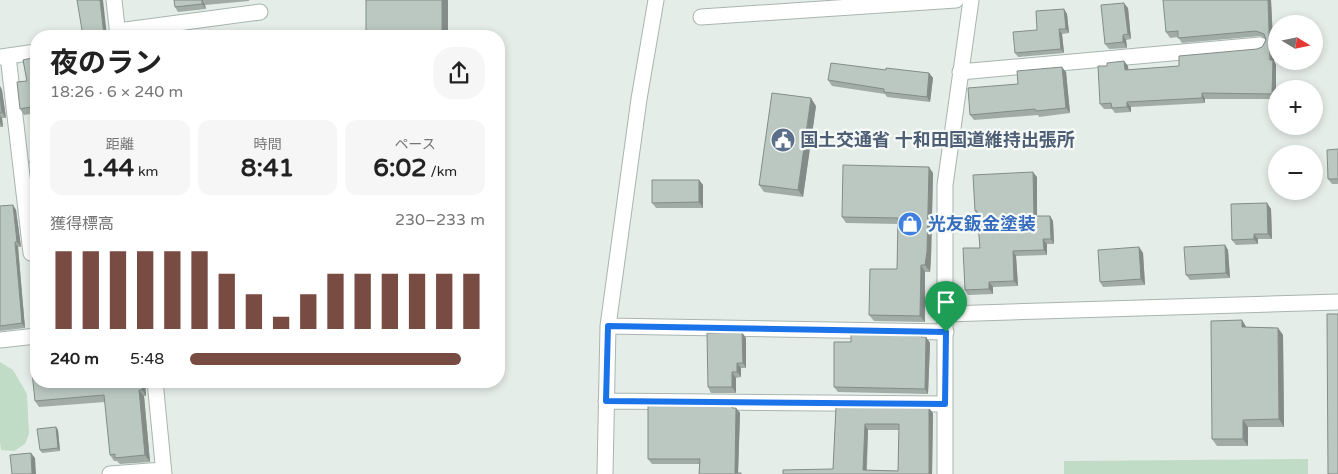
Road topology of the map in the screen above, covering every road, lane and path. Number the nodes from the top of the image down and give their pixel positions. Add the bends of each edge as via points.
1 (114, 0) edge
2 (656, 0) edge
3 (956, 0) edge
4 (971, 0) edge
5 (260, 12) dead end
6 (701, 17) dead end
7 (118, 30) edge
8 (144, 30) edge
9 (1260, 45) dead end
10 (30, 53) edge
11 (4, 57) edge
12 (960, 72) junction
13 (30, 246) edge
14 (1338, 302) edge
15 (946, 314) junction
16 (608, 326) junction
17 (946, 332) junction
18 (30, 337) edge
19 (0, 340) edge
20 (156, 388) edge
21 (606, 401) junction
22 (945, 404) junction
23 (164, 472) edge
24 (110, 474) edge
25 (605, 474) edge
26 (945, 474) edge

1 - 7 street
2 - 16 street
3 - 6 street
4 - 12 street
5 - 8 street
9 - 12 street
10 - 11 street
11 - 13 street
12 - 15 street via 945,184
14 - 15 street
15 - 17 street
16 - 17 street
16 - 21 street
17 - 22 street
18 - 19 street
20 - 23 street
21 - 22 street
21 - 25 street
22 - 26 street
23 - 24 street

